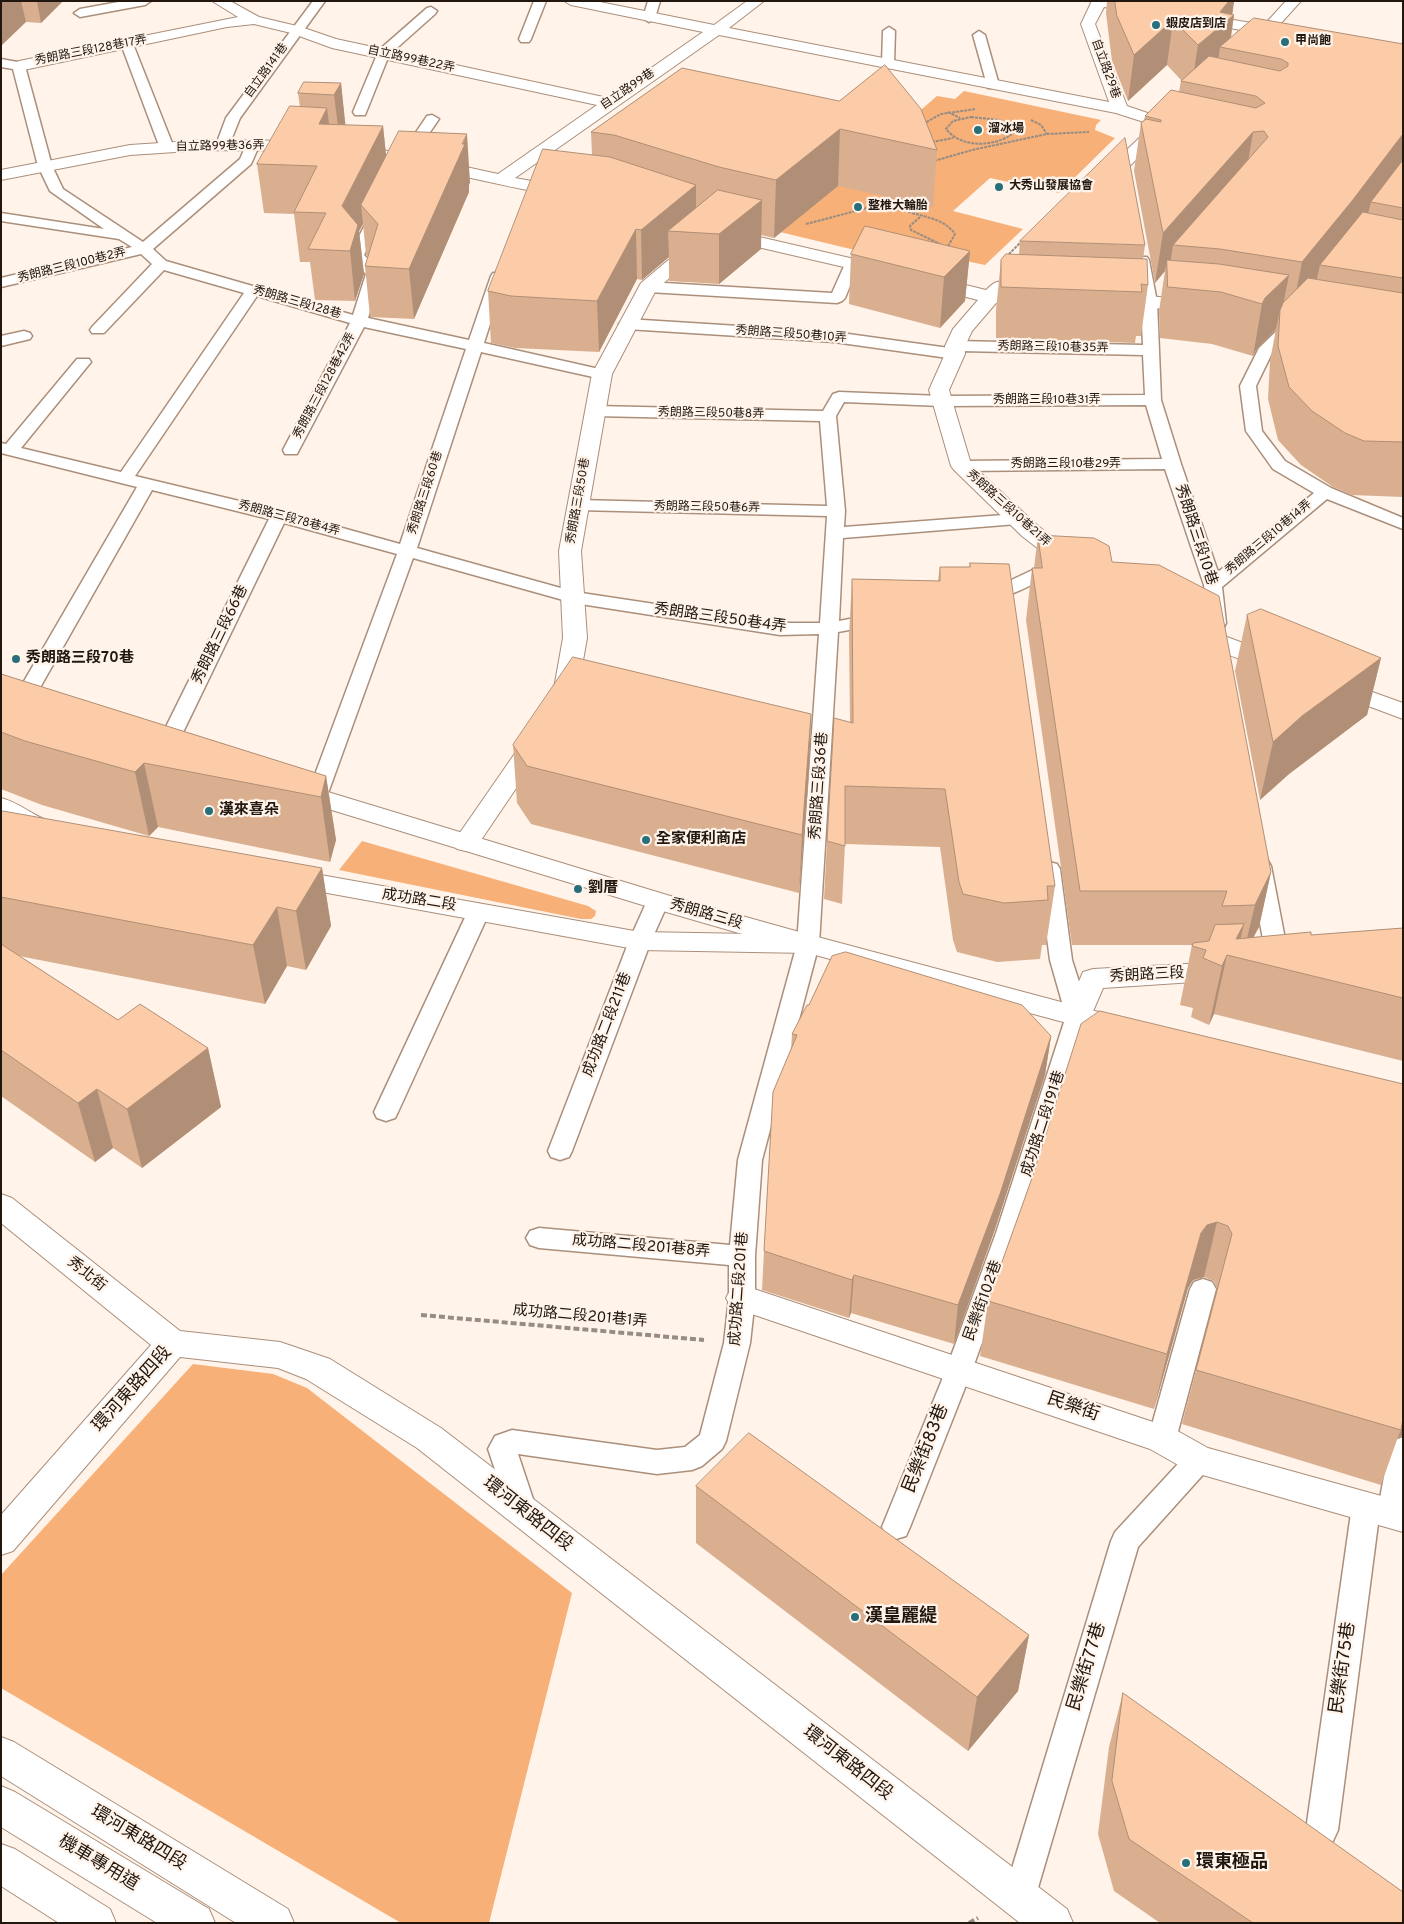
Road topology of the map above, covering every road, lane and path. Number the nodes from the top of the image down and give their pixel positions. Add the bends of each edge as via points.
1 (145, 1) edge
2 (219, 1) edge
3 (319, 1) edge
4 (540, 1) edge
5 (571, 1) edge
6 (654, 1) edge
7 (756, 1) edge
8 (1098, 1) edge
9 (1294, 1) edge
10 (431, 10) dead end
11 (1158, 12) edge
12 (80, 13) dead end
13 (1178, 15) edge
14 (649, 18) junction
15 (254, 20) junction
16 (296, 30) junction
17 (715, 30) junction
18 (1267, 30) junction
19 (889, 31) dead end
20 (979, 35) dead end
21 (525, 40) dead end
22 (127, 44) junction
23 (384, 54) junction
24 (1265, 57) edge
25 (1, 63) edge
26 (888, 64) junction
27 (19, 66) junction
28 (994, 85) junction
29 (608, 104) junction
30 (980, 109) dead end
31 (1120, 110) junction
32 (360, 112) dead end
33 (948, 112) junction
34 (1178, 112) edge
35 (1026, 118) dead end
36 (432, 119) dead end
37 (961, 119) junction
38 (919, 127) edge
39 (1166, 130) junction
40 (1093, 131) dead end
41 (1046, 134) junction
42 (953, 138) junction
43 (1000, 141) junction
44 (929, 143) edge
45 (1004, 143) junction
46 (980, 144) junction
47 (223, 145) junction
48 (252, 146) junction
49 (319, 147) edge
50 (168, 148) junction
51 (336, 148) edge
52 (982, 148) junction
53 (931, 162) edge
54 (1124, 162) junction
55 (402, 163) junction
56 (45, 166) junction
57 (1, 174) edge
58 (500, 181) junction
59 (1128, 181) edge
60 (897, 192) edge
61 (586, 195) edge
62 (1089, 196) edge
63 (890, 202) junction
64 (382, 203) edge
65 (921, 216) junction
66 (1, 217) edge
67 (125, 236) junction
68 (775, 246) junction
69 (1140, 246) edge
70 (144, 249) junction
71 (502, 262) edge
72 (161, 264) junction
73 (852, 264) junction
74 (1010, 274) edge
75 (1, 283) edge
76 (648, 287) junction
77 (253, 291) junction
78 (1155, 295) junction
79 (991, 297) junction
80 (1048, 298) edge
81 (1087, 299) edge
82 (1218, 308) edge
83 (1298, 318) edge
84 (359, 321) junction
85 (626, 324) junction
86 (98, 330) dead end
87 (24, 336) dead end
88 (1, 341) edge
89 (474, 347) junction
90 (955, 350) junction
91 (1150, 350) junction
92 (83, 362) dead end
93 (602, 374) junction
94 (1153, 400) junction
95 (941, 401) junction
96 (595, 411) junction
97 (828, 416) junction
98 (6, 449) edge
99 (291, 450) dead end
100 (1172, 464) junction
101 (961, 466) junction
102 (126, 477) junction
103 (148, 483) junction
104 (1325, 492) junction
105 (578, 505) junction
106 (836, 511) junction
107 (279, 516) junction
108 (1017, 519) junction
109 (1403, 524) edge
110 (835, 533) junction
111 (407, 551) junction
112 (1073, 563) joint
113 (1213, 585) junction
114 (574, 597) junction
115 (965, 601) edge
116 (902, 616) edge
117 (1176, 619) edge
118 (829, 628) junction
119 (1221, 652) junction
120 (10, 704) edge
121 (1403, 712) edge
122 (46, 716) edge
123 (154, 750) joint
124 (190, 761) edge
125 (272, 784) edge
126 (317, 796) junction
127 (1, 806) edge
128 (72, 834) edge
129 (466, 843) junction
130 (1256, 843) edge
131 (1046, 852) edge
132 (262, 874) edge
133 (658, 901) junction
134 (479, 912) junction
135 (640, 941) junction
136 (808, 944) junction
137 (1308, 966) edge
138 (1279, 968) junction
139 (1078, 1016) junction
140 (1155, 1036) edge
141 (386, 1112) dead end
142 (560, 1151) dead end
143 (1, 1206) edge
144 (1009, 1233) joint
145 (539, 1238) dead end
146 (742, 1256) junction
147 (1203, 1289) dead end
148 (742, 1298) junction
149 (421, 1315) dead end
150 (172, 1343) junction
151 (737, 1343) junction
152 (959, 1370) junction
153 (1162, 1439) junction
154 (1403, 1449) edge
155 (1199, 1460) junction
156 (523, 1512) junction
157 (1387, 1512) edge
158 (896, 1528) dead end
159 (1, 1540) edge
160 (1, 1756) edge
161 (1, 1805) edge
162 (1322, 1830) dead end
163 (1, 1863) edge
164 (1019, 1898) junction
165 (96, 1923) edge
166 (195, 1923) edge
167 (274, 1923) edge
168 (1053, 1923) edge

1 - 12 lane
2 - 15 main road, 自立路99巷22弄
3 - 16 lane, 自立路141巷
4 - 21 lane
5 - 14 main road
6 - 14 lane
7 - 17 main road, 自立路99巷
8 - 11 main road
8 - 31 main road, 自立路29巷 via 1088,24
9 - 18 main road
10 - 23 lane
13 - 18 main road
14 - 17 main road
15 - 16 main road, 自立路99巷22弄
15 - 22 main road, 秀朗路三段128巷17弄
16 - 23 main road, 自立路99巷22弄 via 332,43
16 - 47 lane, 自立路141巷 via 232,118
17 - 26 main road
17 - 29 main road, 自立路99巷
18 - 24 main road via 1242,56
19 - 26 lane
20 - 28 lane
22 - 27 main road, 秀朗路三段128巷17弄
22 - 50 lane
23 - 29 main road, 自立路99巷22弄
23 - 32 lane
25 - 27 lane
26 - 28 main road
27 - 56 lane, 秀朗路三段128巷17弄
28 - 31 main road
29 - 58 main road, 自立路99巷
30 - 33 path
31 - 39 main road
33 - 37 path
33 - 38 path via 928,119
34 - 39 main road
35 - 41 path via 1040,125
36 - 55 lane
37 - 42 path via 953,121 946,129
37 - 43 path via 982,117 1002,122 1012,130 1011,135
39 - 54 main road
40 - 41 path
41 - 45 path
42 - 44 path
42 - 46 path
43 - 45 path
43 - 46 path
45 - 52 path
46 - 52 path
47 - 48 main road, 自立路99巷36弄
47 - 50 main road, 自立路99巷36弄
48 - 49 main road, 自立路99巷36弄
48 - 70 lane via 246,161
50 - 56 main road, 自立路99巷36弄 via 130,150
51 - 55 main road via 379,153
52 - 53 path
54 - 59 lane
54 - 62 main road
55 - 58 main road
56 - 57 main road, 自立路99巷36弄
56 - 67 lane, 秀朗路三段128巷17弄 via 57,191
58 - 61 main road via 526,192
60 - 63 path
63 - 65 path via 896,208
63 - 68 path via 798,226
64 - 84 lane, 秀朗路三段128巷42弄 via 356,256 374,273
65 - 65 path via 952,228 955,234 947,248 911,230 910,226
66 - 67 lane, 秀朗路三段128巷
67 - 70 lane, 秀朗路三段128巷
68 - 73 main road
68 - 76 main road, 秀朗路三段50巷 via 713,231
69 - 78 lane, 秀朗路三段10巷
70 - 72 lane, 秀朗路三段128巷
70 - 75 lane, 秀朗路三段100巷2弄
71 - 89 lane, 秀朗路三段60巷
72 - 77 lane, 秀朗路三段128巷
72 - 86 lane
73 - 76 lane via 837,298
73 - 79 main road
74 - 79 main road
76 - 85 main road, 秀朗路三段50巷
77 - 84 lane, 秀朗路三段128巷
77 - 102 lane
78 - 81 main road
78 - 82 main road
78 - 91 lane, 秀朗路三段10巷
79 - 80 main road
79 - 90 main road via 963,329
83 - 104 lane, 秀朗路三段10巷14弄 via 1265,352 1248,386 1254,431 1279,466
84 - 89 lane, 秀朗路三段128巷
84 - 99 lane, 秀朗路三段128巷42弄
85 - 90 lane, 秀朗路三段50巷10弄 via 834,336
85 - 93 main road, 秀朗路三段50巷
87 - 88 lane
89 - 93 lane, 秀朗路三段128巷
89 - 111 lane, 秀朗路三段60巷
90 - 91 lane, 秀朗路三段10巷35弄
90 - 95 main road via 939,390
91 - 94 lane, 秀朗路三段10巷
92 - 98 lane
93 - 96 main road, 秀朗路三段50巷
94 - 95 lane, 秀朗路三段10巷31弄
94 - 100 lane, 秀朗路三段10巷
95 - 97 lane, 秀朗路三段10巷31弄 via 839,397
95 - 101 main road, 秀朗路三段10巷21弄
96 - 97 lane, 秀朗路三段50巷8弄
96 - 105 main road, 秀朗路三段50巷
97 - 106 lane, 秀朗路三段36巷
98 - 102 lane, 秀朗路三段78巷4弄
100 - 101 lane, 秀朗路三段10巷29弄
100 - 113 lane, 秀朗路三段10巷
101 - 108 main road, 秀朗路三段10巷21弄
102 - 103 lane, 秀朗路三段78巷4弄
103 - 107 lane, 秀朗路三段78巷4弄
103 - 120 lane
104 - 109 lane, 秀朗路三段10巷14弄
104 - 113 lane, 秀朗路三段10巷14弄
105 - 106 lane, 秀朗路三段50巷6弄
105 - 114 main road, 秀朗路三段50巷 via 570,551
106 - 110 lane, 秀朗路三段36巷
107 - 111 lane, 秀朗路三段78巷4弄
107 - 123 lane, 秀朗路三段66巷
108 - 110 lane
108 - 112 main road, 秀朗路三段10巷21弄
110 - 118 lane, 秀朗路三段36巷
111 - 114 lane, 秀朗路三段78巷4弄
111 - 126 lane, 秀朗路三段60巷
112 - 115 lane via 1011,598
113 - 119 lane, 秀朗路三段10巷
114 - 118 lane, 秀朗路三段50巷4弄 via 780,630
114 - 129 main road, 秀朗路三段50巷 via 575,638 562,711
116 - 118 lane, 秀朗路三段50巷4弄
117 - 119 main road
118 - 136 lane, 秀朗路三段36巷 via 812,764
119 - 121 main road via 1302,674
120 - 122 main road
123 - 124 main road
125 - 126 main road, 秀朗路三段
126 - 129 main road, 秀朗路三段
127 - 128 main road via 34,826
129 - 133 main road, 秀朗路三段
130 - 138 lane
131 - 139 lane via 1061,960
132 - 134 main road, 成功路二段
133 - 135 lane, 成功路二段211巷
133 - 136 main road, 秀朗路三段
134 - 135 main road, 成功路二段
134 - 141 lane
135 - 136 main road, 成功路二段
135 - 142 lane, 成功路二段211巷
136 - 139 main road, 秀朗路三段
136 - 146 lane, 成功路二段201巷 via 750,1160
137 - 138 main road, 秀朗路三段
138 - 139 main road, 秀朗路三段 via 1093,979
139 - 140 main road
139 - 144 lane, 成功路二段191巷
143 - 150 main road, 秀北街
144 - 152 lane, 民樂街102巷
145 - 146 lane, 成功路二段201巷8弄
146 - 148 lane, 成功路二段201巷
147 - 153 lane
148 - 151 lane, 成功路二段201巷
148 - 152 main road, 民樂街
149 - 151 path, 成功路二段201巷1弄
150 - 156 main road, 環河東路四段 via 280,1355 318,1369 429,1438
150 - 159 main road, 環河東路四段
151 - 156 lane, 成功路二段201巷 via 712,1441 692,1458 657,1462 512,1442 506,1444 502,1449
152 - 153 main road, 民樂街
152 - 158 lane, 民樂街83巷
153 - 155 main road, 民樂街
154 - 157 lane, 民樂街75巷
155 - 157 main road, 民樂街
155 - 164 lane, 民樂街77巷 via 1125,1541
156 - 164 main road, 環河東路四段
157 - 162 lane, 民樂街75巷
160 - 167 main road, 環河東路四段
161 - 166 main road, 機車專用道
163 - 165 main road
164 - 168 main road, 環河東路四段

